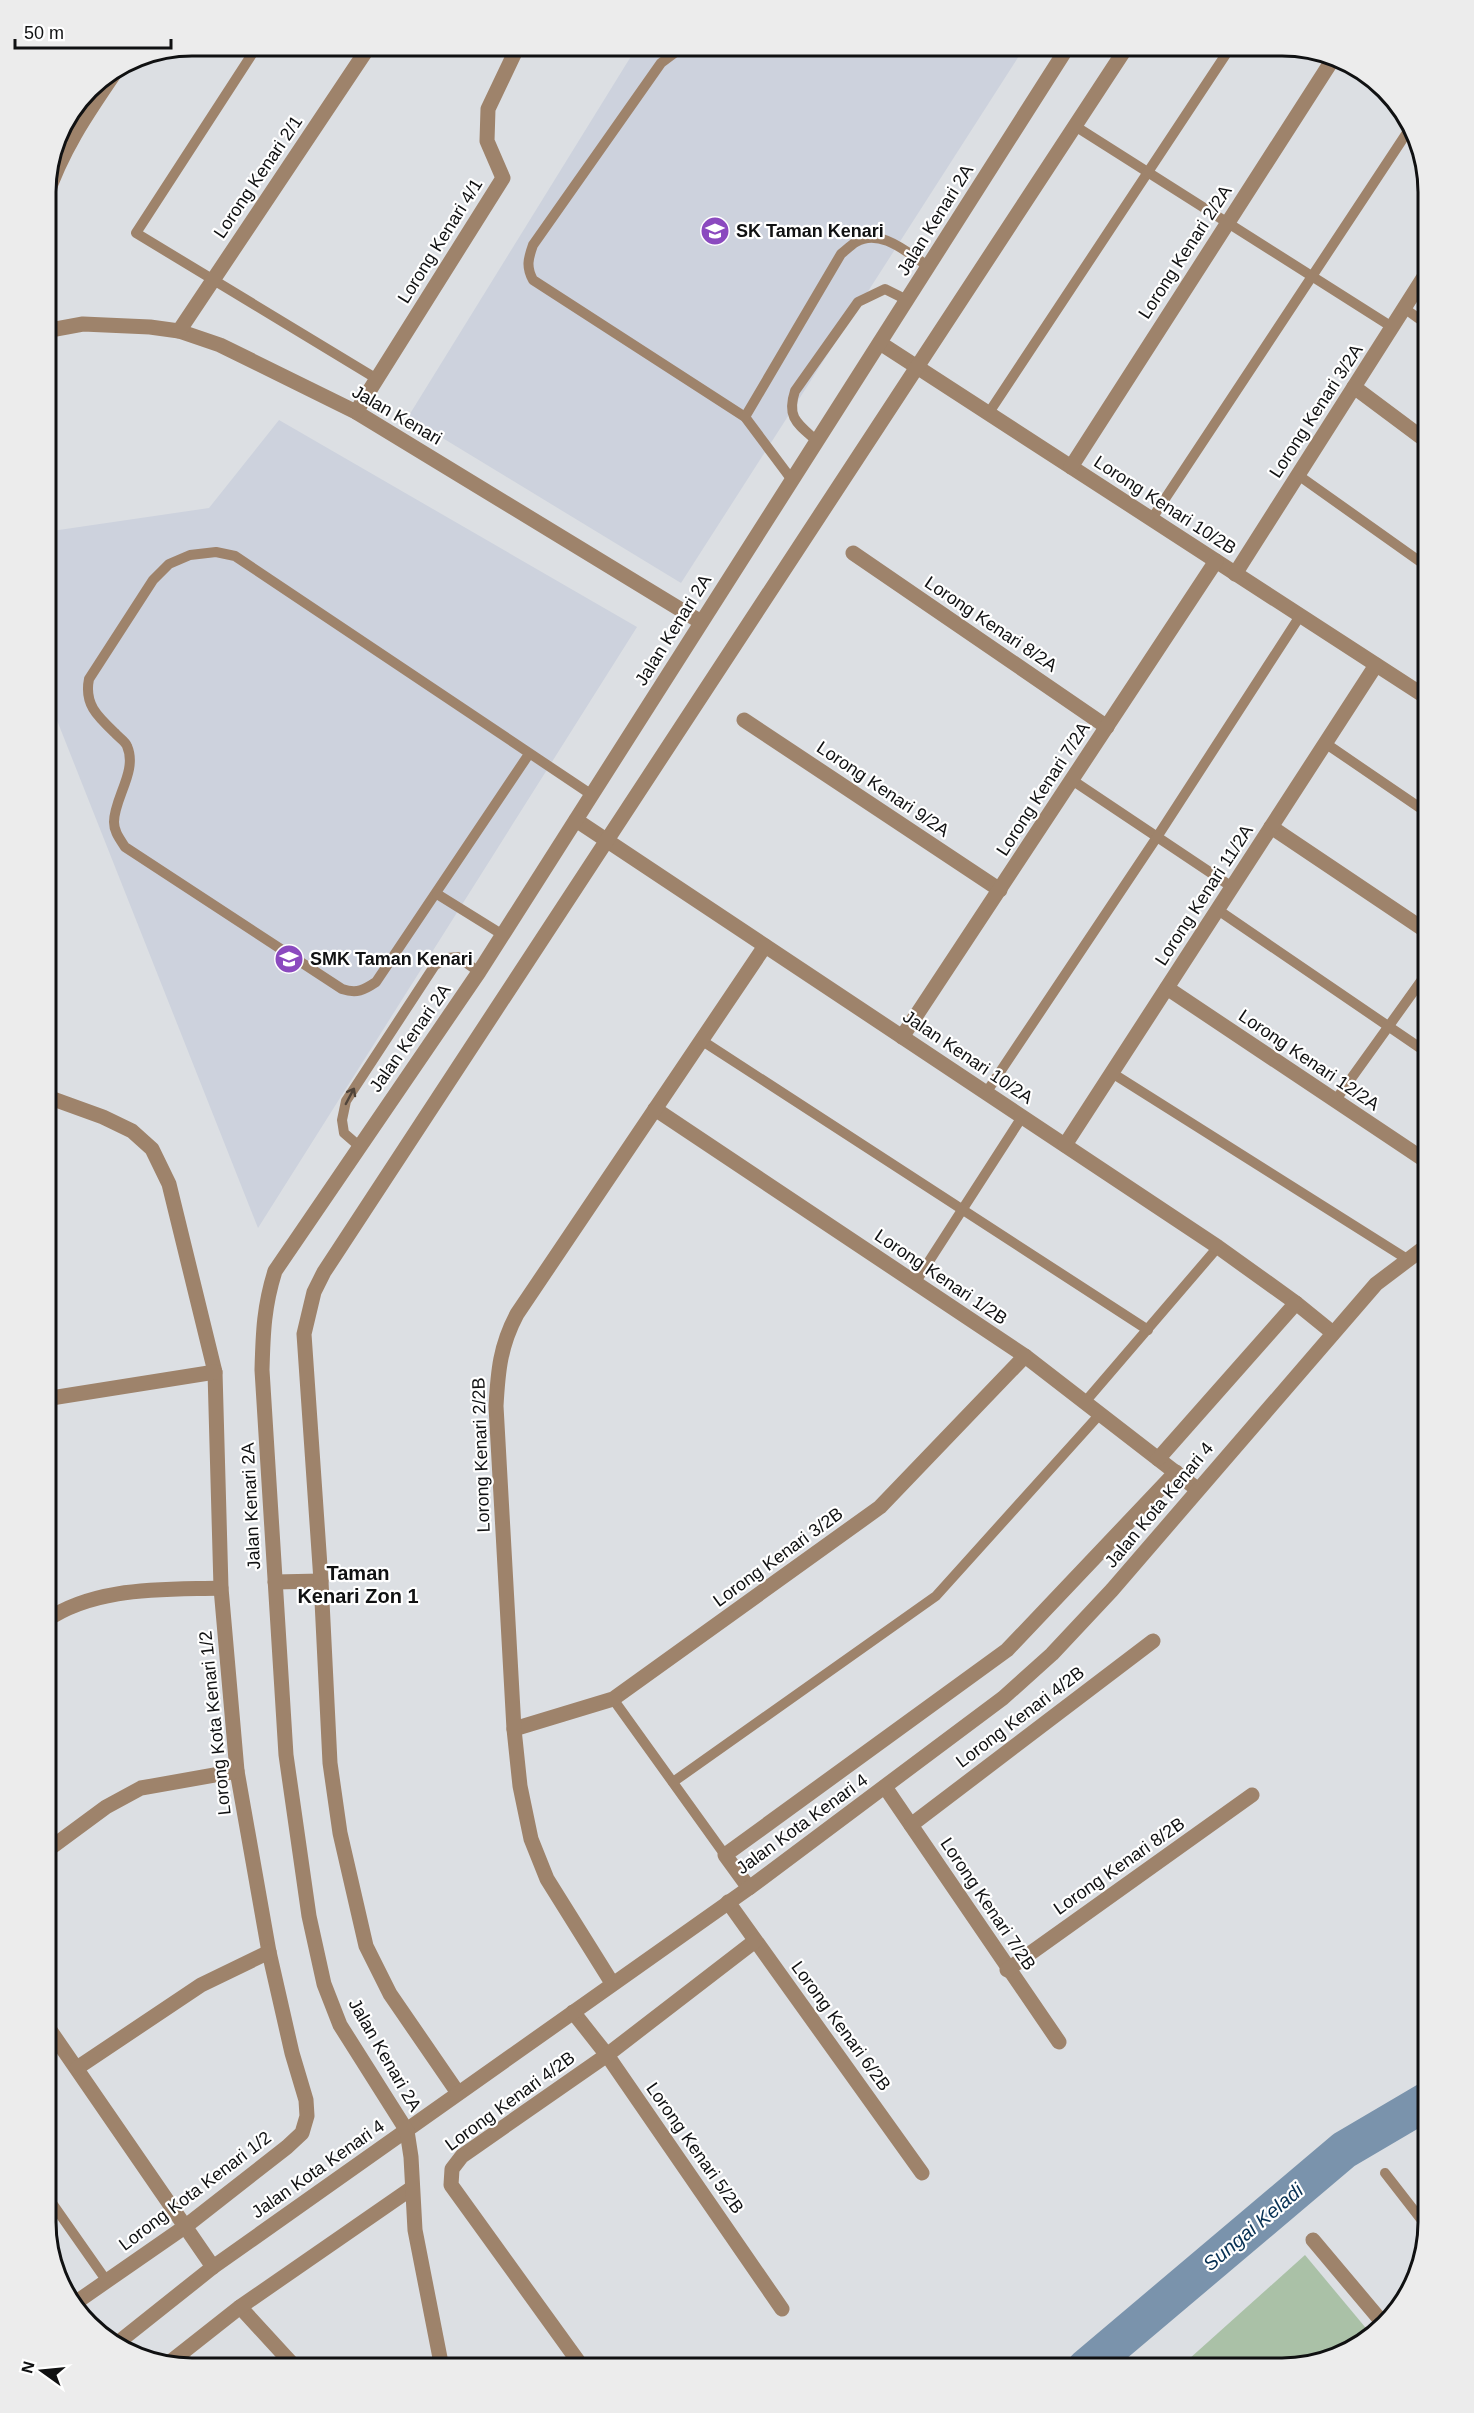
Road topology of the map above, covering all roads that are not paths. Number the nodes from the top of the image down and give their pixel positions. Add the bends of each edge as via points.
1 (251, 56) edge
2 (363, 56) edge
3 (513, 56) edge
4 (670, 56) edge
5 (1062, 56) edge
6 (1121, 56) edge
7 (1225, 56) edge
8 (1329, 65) edge
9 (106, 87) edge
10 (1076, 126) junction
11 (1406, 136) edge
12 (59, 162) edge
13 (1148, 172) junction
14 (1227, 223) junction
15 (928, 266) junction
16 (1312, 277) junction
17 (213, 280) junction
18 (1418, 286) edge
19 (907, 300) junction
20 (1404, 308) junction
21 (1418, 318) edge
22 (1392, 327) junction
23 (56, 329) edge
24 (179, 331) junction
25 (880, 343) junction
26 (918, 368) junction
27 (376, 379) junction
28 (1354, 387) junction
29 (356, 412) junction
30 (988, 414) junction
31 (745, 417) junction
32 (1418, 435) edge
33 (817, 441) junction
34 (1071, 467) junction
35 (1298, 475) junction
36 (792, 480) junction
37 (1151, 520) junction
38 (853, 553) dead end
39 (1418, 560) edge
40 (1216, 561) junction
41 (1235, 574) junction
42 (1300, 616) junction
43 (701, 622) junction
44 (1376, 665) junction
45 (1418, 692) edge
46 (744, 720) dead end
47 (1107, 727) junction
48 (1325, 743) junction
49 (529, 754) junction
50 (1072, 780) junction
51 (592, 795) junction
52 (1418, 806) edge
53 (576, 820) junction
54 (1271, 827) junction
55 (1157, 837) junction
56 (607, 841) junction
57 (1232, 887) junction
58 (1000, 890) junction
59 (436, 894) junction
60 (1218, 910) junction
61 (1418, 926) edge
62 (503, 935) junction
63 (765, 946) junction
64 (479, 972) junction
65 (1418, 986) edge
66 (1167, 988) junction
67 (1389, 1027) junction
68 (902, 1037) junction
69 (701, 1040) junction
70 (1418, 1047) edge
71 (1112, 1074) junction
72 (986, 1093) junction
73 (56, 1100) edge
74 (1335, 1101) junction
75 (655, 1109) junction
76 (1022, 1117) junction
77 (359, 1146) junction
78 (1065, 1146) junction
79 (1418, 1156) edge
80 (962, 1210) junction
81 (1218, 1247) junction
82 (1418, 1252) edge
83 (1407, 1259) junction
84 (915, 1283) junction
85 (1296, 1303) junction
86 (1148, 1330) junction
87 (1333, 1333) junction
88 (1025, 1356) junction
89 (215, 1372) junction
90 (56, 1397) edge
91 (1085, 1402) junction
92 (1100, 1414) junction
93 (1158, 1459) junction
94 (1176, 1472) junction
95 (1197, 1489) junction
96 (321, 1581) junction
97 (275, 1582) junction
98 (221, 1588) junction
99 (56, 1614) edge
100 (1153, 1641) dead end
101 (613, 1699) junction
102 (514, 1729) junction
103 (237, 1771) junction
104 (673, 1782) junction
105 (885, 1787) junction
106 (1252, 1795) dead end
107 (911, 1825) junction
108 (56, 1844) edge
109 (725, 1855) junction
110 (749, 1888) junction
111 (728, 1902) junction
112 (755, 1941) junction
113 (269, 1952) junction
114 (1008, 1970) junction
115 (612, 1983) junction
116 (573, 2012) junction
117 (56, 2038) edge
118 (1059, 2042) dead end
119 (607, 2055) junction
120 (77, 2068) junction
121 (458, 2093) junction
122 (407, 2131) junction
123 (922, 2173) dead end
124 (1385, 2173) dead end
125 (412, 2188) junction
126 (56, 2209) edge
127 (1418, 2215) edge
128 (186, 2226) junction
129 (1313, 2240) dead end
130 (213, 2267) junction
131 (106, 2280) junction
132 (80, 2299) edge
133 (240, 2307) junction
134 (782, 2309) dead end
135 (1378, 2318) edge
136 (123, 2339) edge
137 (177, 2356) edge
138 (286, 2357) edge
139 (440, 2357) edge
140 (575, 2357) edge

1 - 17 lane via 136,233
2 - 17 street, Lorong Kenari 2/1
3 - 27 street, Lorong Kenari 4/1 via 488,109 487,141 503,177
4 - 31 lane via 661,63 533,245 528,271 533,280
5 - 15 street, Jalan Kenari 2A
6 - 10 street, Jalan Kenari 2A
7 - 13 lane
8 - 14 street, Lorong Kenari 2/2A
9 - 12 street
10 - 13 lane
10 - 26 street, Jalan Kenari 2A
11 - 16 lane
13 - 14 lane
13 - 30 lane
14 - 16 lane
14 - 34 street, Lorong Kenari 2/2A
15 - 19 street, Jalan Kenari 2A
15 - 31 lane via 885,240 872,237 857,241 841,254
16 - 22 lane
16 - 37 lane
17 - 24 street, Lorong Kenari 2/1
17 - 27 lane
18 - 20 street, Lorong Kenari 3/2A
19 - 25 street, Jalan Kenari 2A
19 - 33 lane via 885,289 858,302 795,391 793,417
20 - 21 lane
20 - 22 street, Lorong Kenari 3/2A
22 - 28 street, Lorong Kenari 3/2A
23 - 24 street, Jalan Kenari via 83,324
24 - 29 street, Jalan Kenari via 220,345
25 - 26 street, Lorong Kenari 10/2B
25 - 33 street, Jalan Kenari 2A
26 - 30 street, Lorong Kenari 10/2B
26 - 56 street, Jalan Kenari 2A
27 - 29 street, Lorong Kenari 4/1
28 - 32 street
28 - 35 street, Lorong Kenari 3/2A
29 - 43 street, Jalan Kenari
30 - 34 street, Lorong Kenari 10/2B
31 - 36 lane
33 - 36 street, Jalan Kenari 2A
34 - 37 street, Lorong Kenari 10/2B
35 - 39 lane
35 - 41 street, Lorong Kenari 3/2A
36 - 43 street, Jalan Kenari 2A
37 - 40 street, Lorong Kenari 10/2B
38 - 47 street, Lorong Kenari 8/2A
40 - 41 street, Lorong Kenari 10/2B
40 - 47 street, Lorong Kenari 7/2A
41 - 42 street, Lorong Kenari 10/2B
42 - 44 street, Lorong Kenari 10/2B
42 - 55 lane
43 - 51 street, Jalan Kenari 2A
44 - 45 street, Lorong Kenari 10/2B
44 - 48 street, Lorong Kenari 11/2A
46 - 58 street, Lorong Kenari 9/2A
47 - 50 street, Lorong Kenari 7/2A
48 - 52 lane
48 - 54 street, Lorong Kenari 11/2A
49 - 51 lane
49 - 59 lane
49 - 59 lane via 235,556 216,552 190,555 169,564 147,590 89,679 86,694 98,716 127,745 127,778 114,821 125,847 352,992 363,991 376,982
50 - 55 lane
50 - 58 street, Lorong Kenari 7/2A
51 - 53 street, Jalan Kenari 2A
53 - 56 street, Jalan Kenari 10/2A
53 - 62 street, Jalan Kenari 2A
54 - 57 street, Lorong Kenari 11/2A
54 - 61 street
55 - 57 lane
55 - 72 lane
56 - 63 street, Jalan Kenari 10/2A
56 - 96 street, Jalan Kenari 2A via 314,1292 304,1334
57 - 60 street, Lorong Kenari 11/2A
58 - 68 street, Lorong Kenari 7/2A
59 - 62 lane
60 - 66 street, Lorong Kenari 11/2A
60 - 67 lane
62 - 64 street, Jalan Kenari 2A
63 - 68 street, Jalan Kenari 10/2A
63 - 69 street, Lorong Kenari 2/2B
64 - 77 street, Jalan Kenari 2A
77 -> 64 lane via 344,1133 346,1101 435,965 458,957
65 - 67 lane
66 - 71 street, Lorong Kenari 11/2A
66 - 74 street, Lorong Kenari 12/2A
67 - 70 lane
67 - 74 lane
68 - 72 street, Jalan Kenari 10/2A
69 - 75 street, Lorong Kenari 2/2B
69 - 80 lane
71 - 78 street, Lorong Kenari 11/2A
71 - 83 lane
72 - 76 street, Jalan Kenari 10/2A
73 - 89 street, Lorong Kota Kenari 1/2 via 132,1131 152,1149 170,1184
74 - 79 street, Lorong Kenari 12/2A
75 - 84 street, Lorong Kenari 1/2B
75 - 102 street, Lorong Kenari 2/2B via 517,1314 507,1332 498,1365 496,1406
76 - 78 street, Jalan Kenari 10/2A
76 - 80 lane
77 - 97 street, Jalan Kenari 2A via 275,1271 266,1300 262,1370
78 - 81 street, Jalan Kenari 10/2A
80 - 84 lane
80 - 86 lane
81 - 85 street, Jalan Kenari 10/2A
81 - 86 lane
82 - 83 street, Jalan Kota Kenari 4
83 - 87 street, Jalan Kota Kenari 4 via 1376,1284
84 - 88 street, Lorong Kenari 1/2B
85 - 87 street, Jalan Kenari 10/2A
85 - 93 street
86 - 91 lane
87 - 95 street, Jalan Kota Kenari 4
88 - 91 street, Lorong Kenari 1/2B
88 - 101 street, Lorong Kenari 3/2B via 880,1507
89 - 90 street
89 - 98 street, Lorong Kota Kenari 1/2
91 - 92 street, Lorong Kenari 1/2B
92 - 93 street, Lorong Kenari 1/2B
92 - 104 lane via 936,1596
93 - 94 street, Lorong Kenari 1/2B
94 - 95 street, Lorong Kenari 1/2B
94 - 109 street via 1007,1650
95 - 105 street, Jalan Kota Kenari 4 via 1052,1654 1003,1698
96 - 97 street
96 - 121 street, Jalan Kenari 2A via 330,1762 340,1833 366,1946 390,1994
97 - 122 street, Jalan Kenari 2A via 286,1755 309,1916 324,1984 340,2025
98 - 99 street via 132,1591 100,1597
98 - 103 street, Lorong Kota Kenari 1/2
100 - 107 street, Lorong Kenari 4/2B
101 - 102 street, Lorong Kenari 3/2B
101 - 104 lane
102 - 115 street, Lorong Kenari 2/2B via 531,1839 547,1879
103 - 108 street via 141,1788 106,1807
103 - 113 street, Lorong Kota Kenari 1/2
104 - 109 lane
105 - 107 street, Lorong Kenari 7/2B
105 - 110 street, Jalan Kota Kenari 4
106 - 114 street, Lorong Kenari 8/2B
107 - 114 street, Lorong Kenari 7/2B
109 - 110 street
110 - 111 street, Jalan Kota Kenari 4
111 - 112 street, Lorong Kenari 6/2B
111 - 115 street, Jalan Kota Kenari 4
112 - 119 street, Lorong Kenari 4/2B
112 - 123 street, Lorong Kenari 6/2B
113 - 120 street via 201,1985
113 - 128 street, Lorong Kota Kenari 1/2 via 306,2100 302,2133
114 - 118 street, Lorong Kenari 7/2B
115 - 116 street, Jalan Kota Kenari 4
116 - 119 street, Lorong Kenari 5/2B
116 - 121 street, Jalan Kota Kenari 4
117 - 120 street
119 - 134 street, Lorong Kenari 5/2B
119 - 140 street, Lorong Kenari 4/2B via 462,2156 450,2175 451,2185
120 - 128 street
121 - 122 street, Jalan Kota Kenari 4
122 - 125 street
122 - 130 street, Jalan Kota Kenari 4
124 - 127 lane
125 - 133 street
125 - 139 street via 415,2230
126 - 131 lane
128 - 130 street
128 - 131 street, Lorong Kota Kenari 1/2
129 - 135 street
130 - 136 street, Jalan Kota Kenari 4
131 - 132 street, Lorong Kota Kenari 1/2
133 - 137 street
133 - 138 street

